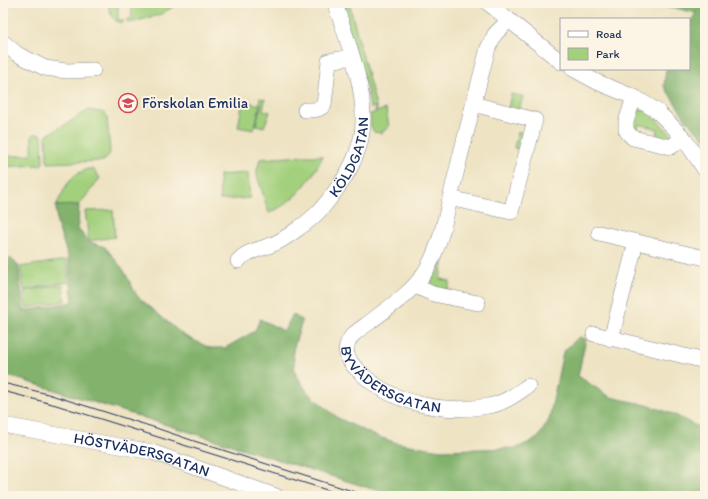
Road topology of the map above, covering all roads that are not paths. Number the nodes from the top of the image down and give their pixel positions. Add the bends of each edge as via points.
1 (335, 3) edge
2 (488, 3) edge
3 (509, 20) junction
4 (3, 42) edge
5 (352, 57) junction
6 (560, 61) edge
7 (93, 70) dead end
8 (575, 70) edge
9 (634, 97) junction
10 (473, 104) junction
11 (305, 110) dead end
12 (683, 136) junction
13 (705, 170) edge
14 (450, 198) junction
15 (599, 233) dead end
16 (636, 242) junction
17 (705, 258) edge
18 (238, 261) dead end
19 (415, 286) junction
20 (478, 303) dead end
21 (594, 334) dead end
22 (611, 339) junction
23 (705, 361) edge
24 (528, 386) dead end
25 (3, 425) edge
26 (276, 496) edge

1 - 5 street, KÖLDGATAN
2 - 3 street
3 - 6 street
3 - 10 street, BYVÄDERSGATAN via 491,41
4 - 7 street via 17,54 45,68 67,71
5 - 11 street via 329,61 324,105 315,110
5 - 18 street, KÖLDGATAN via 362,97 363,123 357,150 346,176 324,208 310,220 271,245 243,255
8 - 9 street
9 - 12 street via 657,112
9 - 12 street via 626,122 626,130 633,138 671,147
10 - 14 street, BYVÄDERSGATAN
10 - 14 street via 534,120 512,212
12 - 13 street
14 - 19 street, BYVÄDERSGATAN via 434,255 426,272
15 - 16 street
16 - 17 street
16 - 22 street
19 - 20 street via 434,294
19 - 24 street, BYVÄDERSGATAN via 354,333 346,346 352,365 361,374 387,393 420,405 443,407 489,406 511,398
21 - 22 street
22 - 23 street
25 - 26 street, HÖSTVÄDERSGATAN via 152,452

